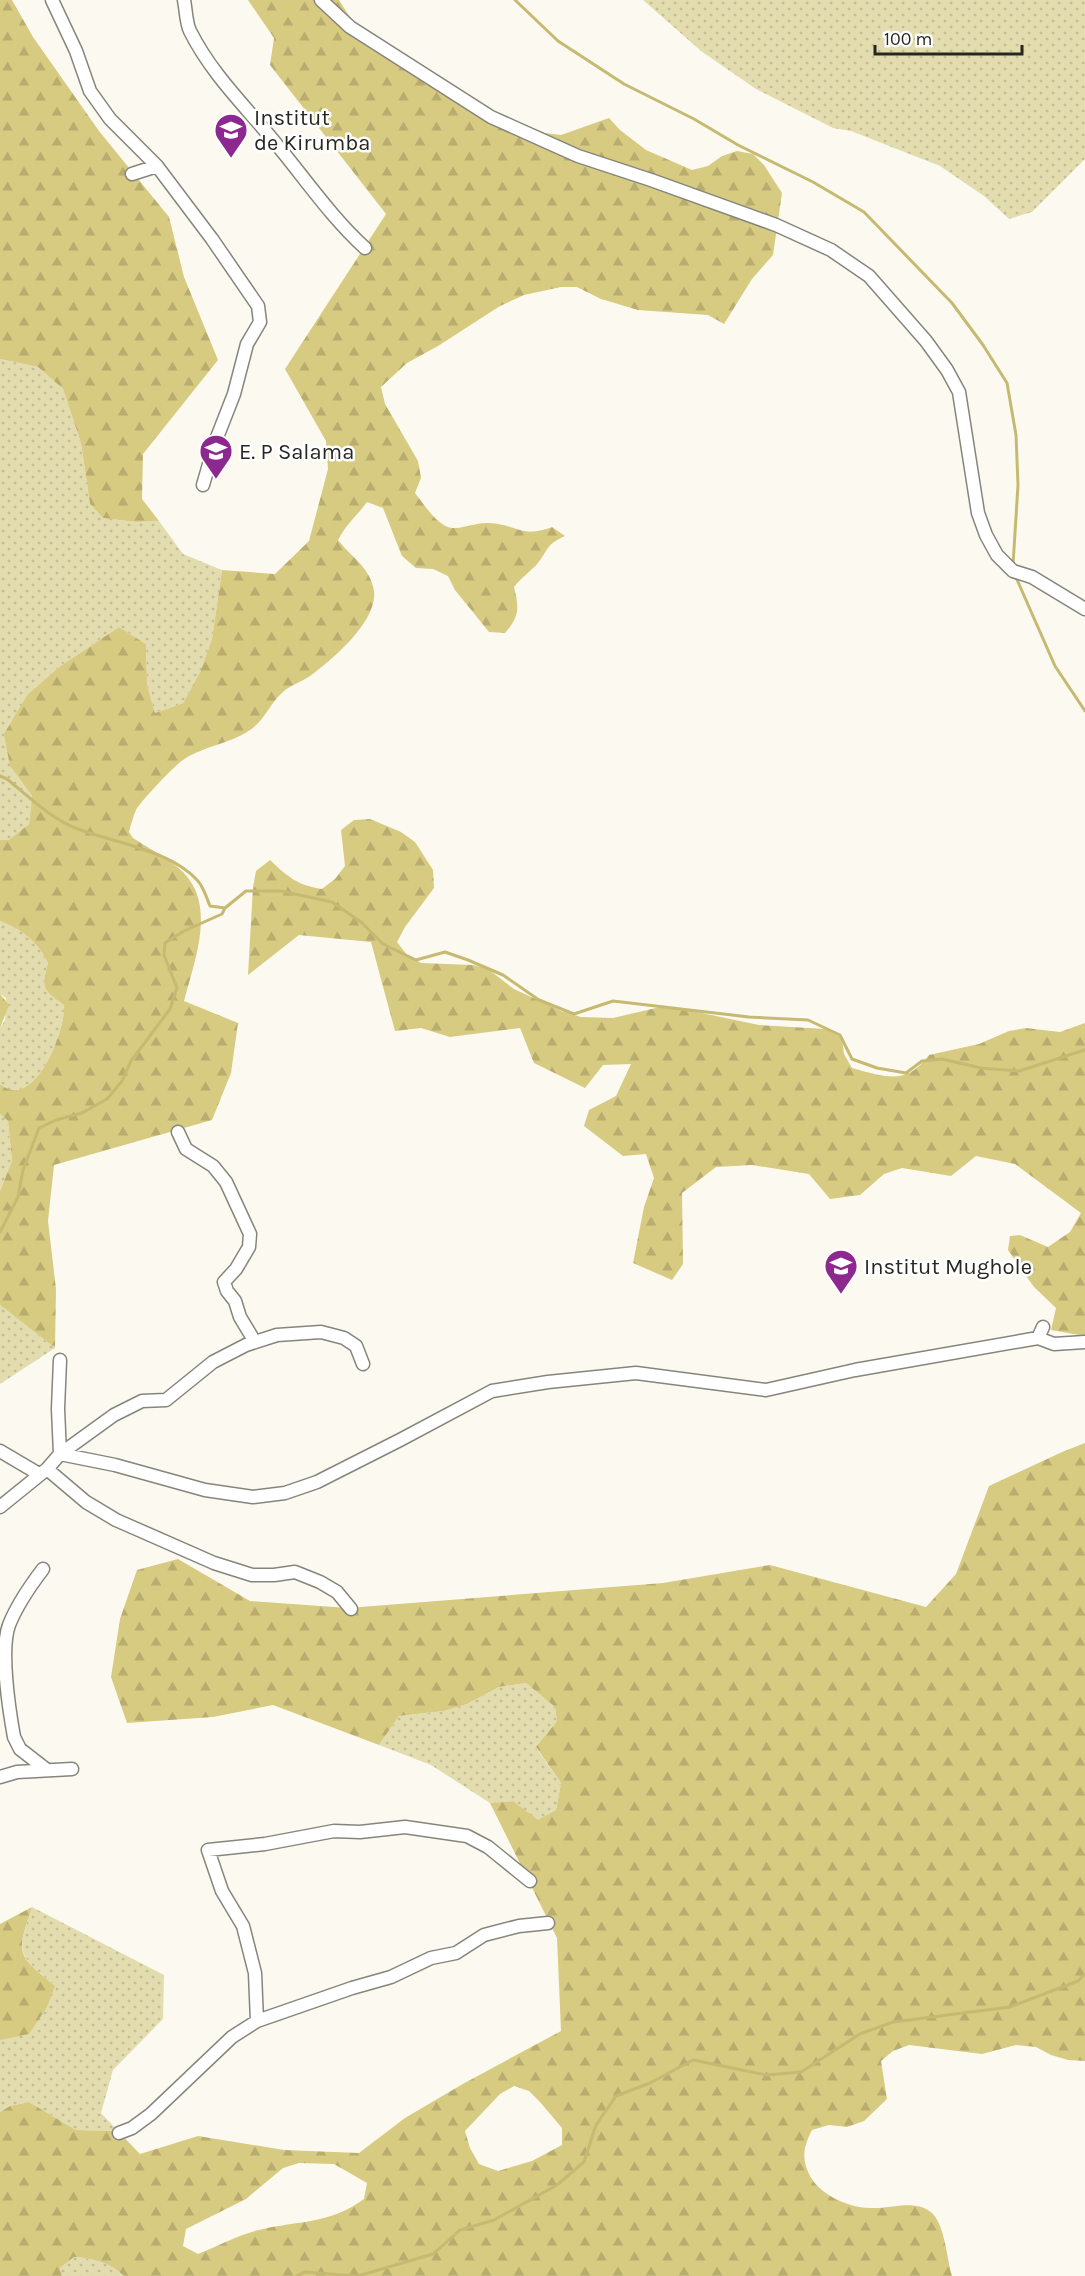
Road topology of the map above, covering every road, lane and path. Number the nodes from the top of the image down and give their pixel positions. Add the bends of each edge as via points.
1 (52, 0) edge
2 (184, 0) edge
3 (321, 0) edge
4 (157, 165) junction
5 (132, 174) dead end
6 (365, 248) dead end
7 (203, 485) dead end
8 (1085, 609) edge
9 (178, 1132) dead end
10 (255, 1342) junction
11 (1085, 1342) edge
12 (60, 1360) dead end
13 (363, 1364) dead end
14 (0, 1451) edge
15 (60, 1454) junction
16 (43, 1471) junction
17 (0, 1506) edge
18 (43, 1569) dead end
19 (351, 1609) dead end
20 (3, 1633) edge
21 (72, 1769) dead end
22 (47, 1770) junction
23 (0, 1777) edge
24 (530, 1881) dead end
25 (548, 1923) dead end
26 (257, 2020) junction
27 (119, 2133) dead end

1 - 4 street via 90,91 110,119
2 - 6 street via 189,29 207,60 343,228
3 - 8 street via 350,27 491,117 578,156 776,225 831,250 869,276 926,341 958,392 978,513 997,555 1013,571 1032,577
4 - 5 street
4 - 7 street via 258,306 260,322 247,344
9 - 10 street via 186,1149 213,1166 226,1182 250,1234 249,1247 224,1282
10 - 13 street via 277,1335 321,1332 356,1346
10 - 15 street via 213,1362 166,1400 142,1401 114,1415
11 - 15 street via 1054,1344 1040,1332 766,1390 636,1373 492,1390 317,1482 285,1493 253,1497 205,1490
12 - 15 street
14 - 16 street
15 - 16 street
16 - 17 street
16 - 19 street via 116,1520 214,1563 252,1575 295,1572 320,1581 337,1592
18 - 20 street
20 - 22 street via 14,1737 20,1749
21 - 22 street
22 - 23 street
24 - 26 street via 488,1847 467,1836 405,1827 334,1832 208,1850 222,1891 243,1926 255,1973
25 - 26 street via 484,1935 456,1953 431,1958 391,1977
26 - 27 street via 232,2037 151,2114

